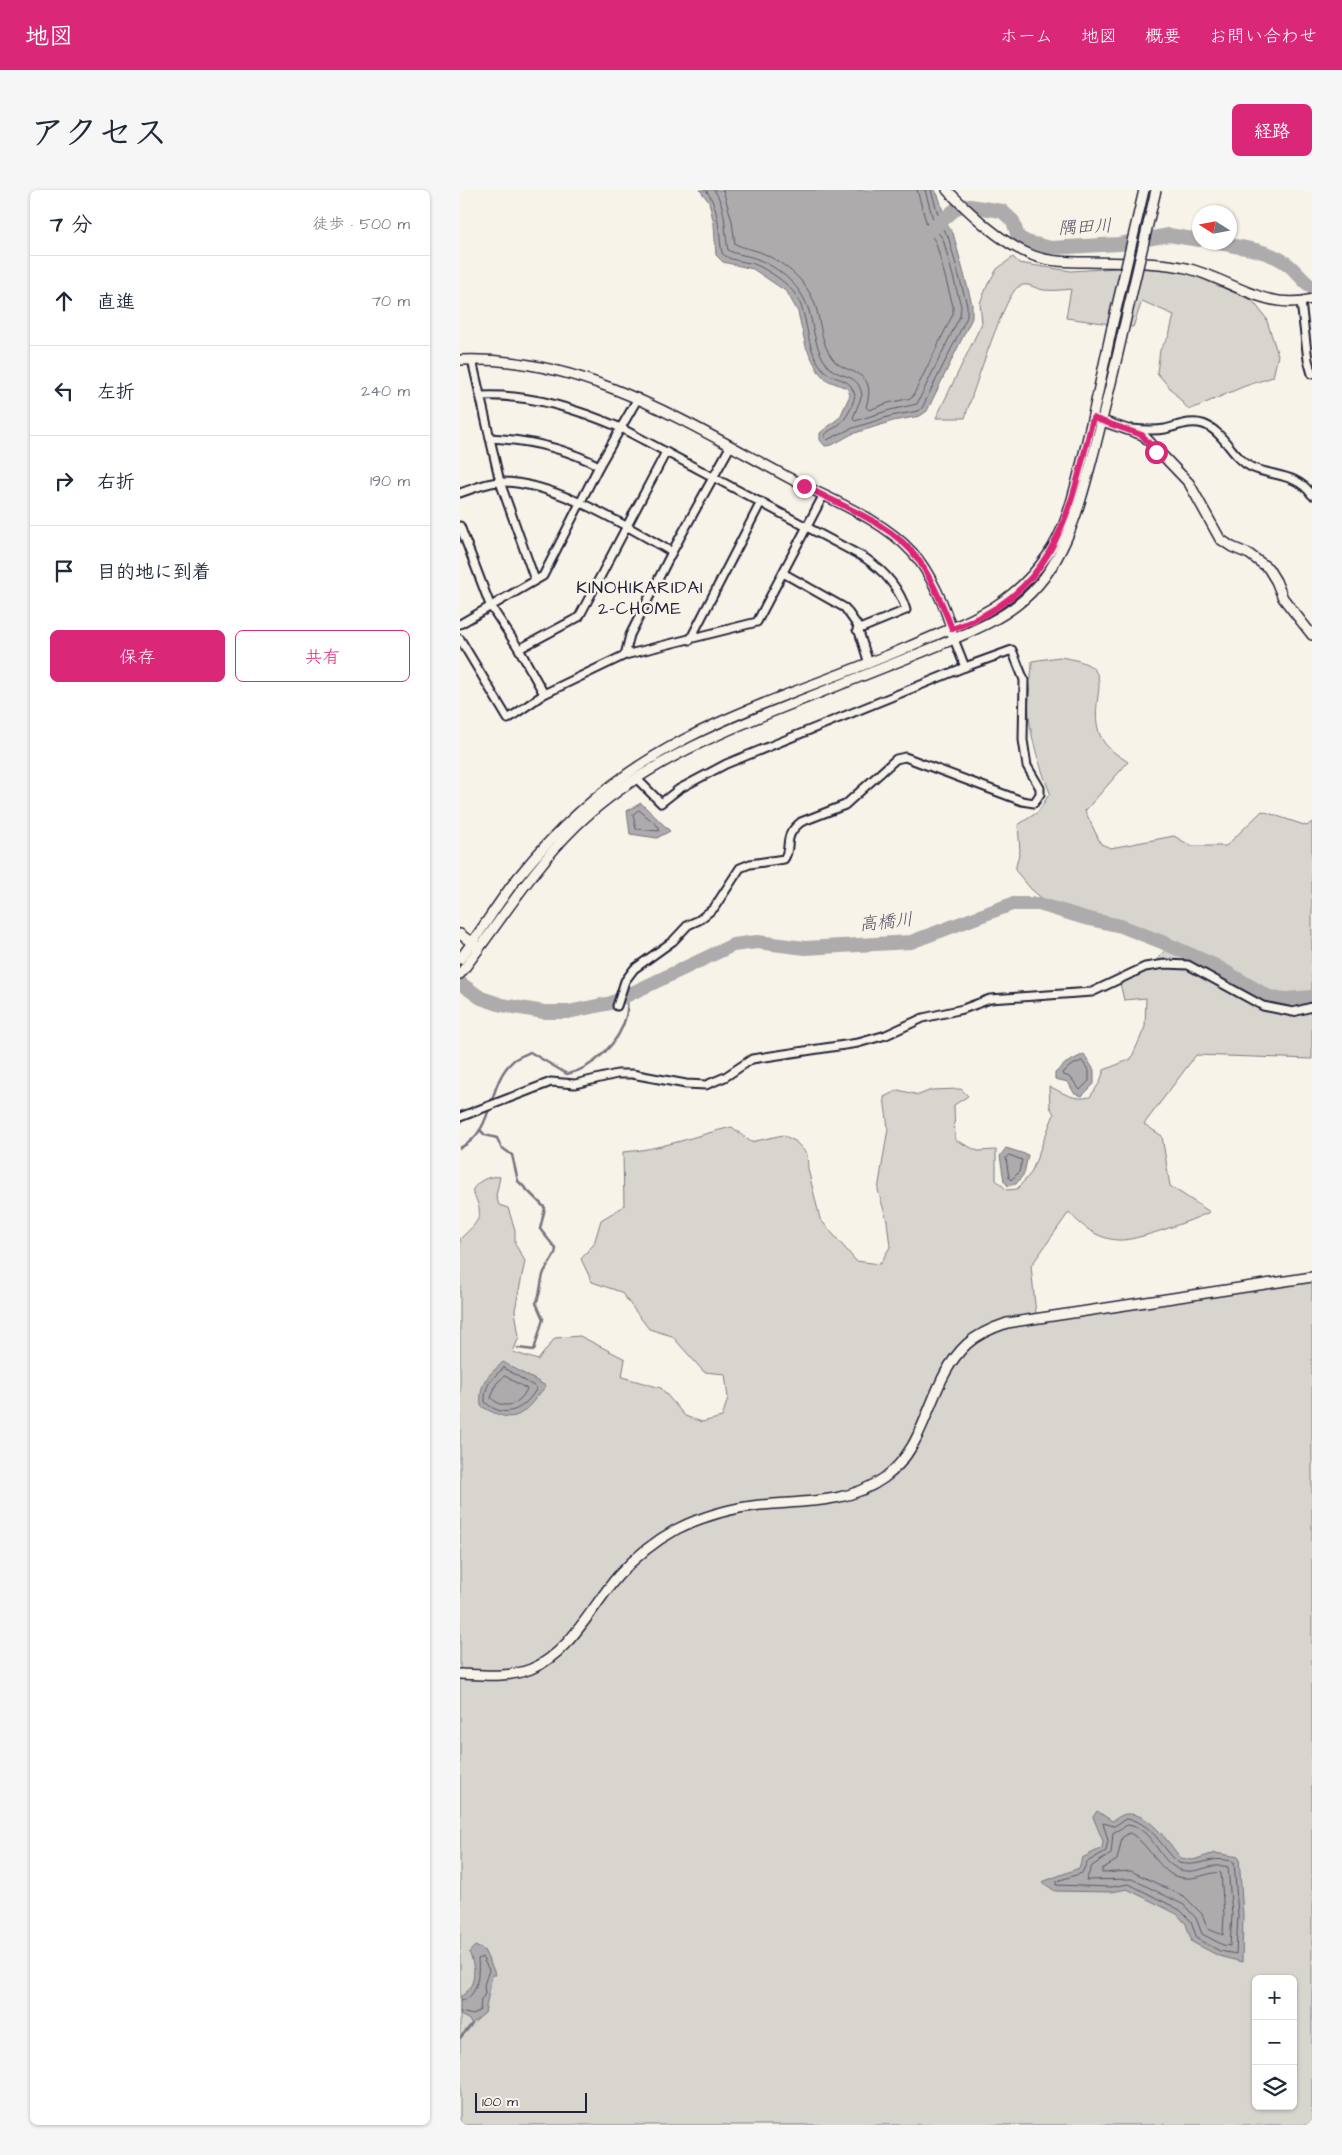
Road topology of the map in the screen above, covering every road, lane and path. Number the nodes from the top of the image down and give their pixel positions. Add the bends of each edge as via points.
1 (947, 190) edge
2 (1144, 190) edge
3 (1156, 190) edge
4 (1312, 299) edge
5 (1301, 302) junction
6 (460, 360) edge
7 (472, 360) junction
8 (1312, 374) edge
9 (482, 396) junction
10 (638, 398) junction
11 (1097, 420) junction
12 (621, 428) junction
13 (1125, 428) junction
14 (490, 438) junction
15 (730, 447) junction
16 (666, 452) junction
17 (599, 466) junction
18 (715, 477) junction
19 (500, 482) junction
20 (460, 493) edge
21 (1312, 495) edge
22 (823, 496) junction
23 (760, 502) junction
24 (580, 503) junction
25 (460, 526) edge
26 (628, 527) junction
27 (807, 527) junction
28 (672, 552) junction
29 (783, 573) junction
30 (535, 580) junction
31 (490, 605) junction
32 (460, 624) edge
33 (952, 629) junction
34 (857, 630) junction
35 (1312, 635) edge
36 (460, 639) edge
37 (954, 639) junction
38 (690, 640) junction
39 (519, 648) junction
40 (625, 655) junction
41 (869, 664) junction
42 (965, 667) junction
43 (544, 694) junction
44 (637, 779) junction
45 (460, 934) edge
46 (476, 946) junction
47 (464, 959) edge
48 (460, 974) edge
49 (617, 1006) dead end
50 (1312, 1007) edge
51 (460, 1117) edge
52 (1312, 1277) edge
53 (460, 1674) edge

1 - 5 street via 1000,235 1034,256 1058,262 1184,268 1207,274 1263,298 1285,303
2 - 11 street, bridge via 1112,327
3 - 11 street, bridge via 1124,327
4 - 5 street
5 - 8 street
6 - 7 street
7 - 9 street
7 - 10 street via 558,370
9 - 12 street via 536,401
9 - 14 street
10 - 12 street
10 - 15 street
11 - 13 street
11 - 33 street via 1071,504 1054,546 1012,596 967,624
11 - 37 street via 1080,504 1068,539 1056,561 1019,604
12 - 16 street
12 - 17 street
13 - 21 street via 1153,430 1203,424 1251,467 1299,481
13 - 35 street via 1142,435 1189,483 1220,539 1268,568 1283,598
14 - 17 street via 549,447
14 - 19 street
15 - 18 street
15 - 22 street
16 - 18 street
16 - 26 street
17 - 24 street
18 - 23 street
18 - 28 street
19 - 20 street
19 - 24 street via 531,487
19 - 30 street
22 - 27 street
22 - 33 street via 884,528 911,551 931,581
23 - 27 street
23 - 38 street
24 - 26 street
24 - 30 street via 543,576
25 - 31 street
26 - 28 street
26 - 39 street via 579,617
27 - 29 street
27 - 34 street via 875,565 898,590 906,610
28 - 40 street via 630,635
29 - 34 street via 839,603 853,618
29 - 38 street via 757,622
30 - 31 street
31 - 32 street
31 - 39 street
33 - 37 street
33 - 41 street
34 - 41 street
36 - 43 street via 508,720
37 - 42 street
37 - 44 street via 720,732
38 - 40 street
39 - 43 street
40 - 43 street
41 - 46 street via 719,722 632,770 599,794 546,844 518,878
42 - 44 street via 726,764 679,789 661,803
42 - 49 street via 1012,650 1024,680 1027,766 1040,788 1034,803 905,757 896,758 845,804 794,827 789,833 784,859 740,868 714,908 634,969 625,981
44 - 46 street via 600,805 551,853
45 - 46 street
46 - 47 street
47 - 48 street
50 - 51 street via 1293,1012 1263,1006 1188,966 1165,964 1145,967 1092,992 990,999 923,1018 886,1035 858,1043 752,1059 706,1085 632,1074 617,1074 575,1084 551,1082
52 - 53 street via 1006,1323 983,1333 957,1356 909,1454 883,1478 846,1496 732,1509 678,1529 634,1560 573,1635 543,1664 504,1676

